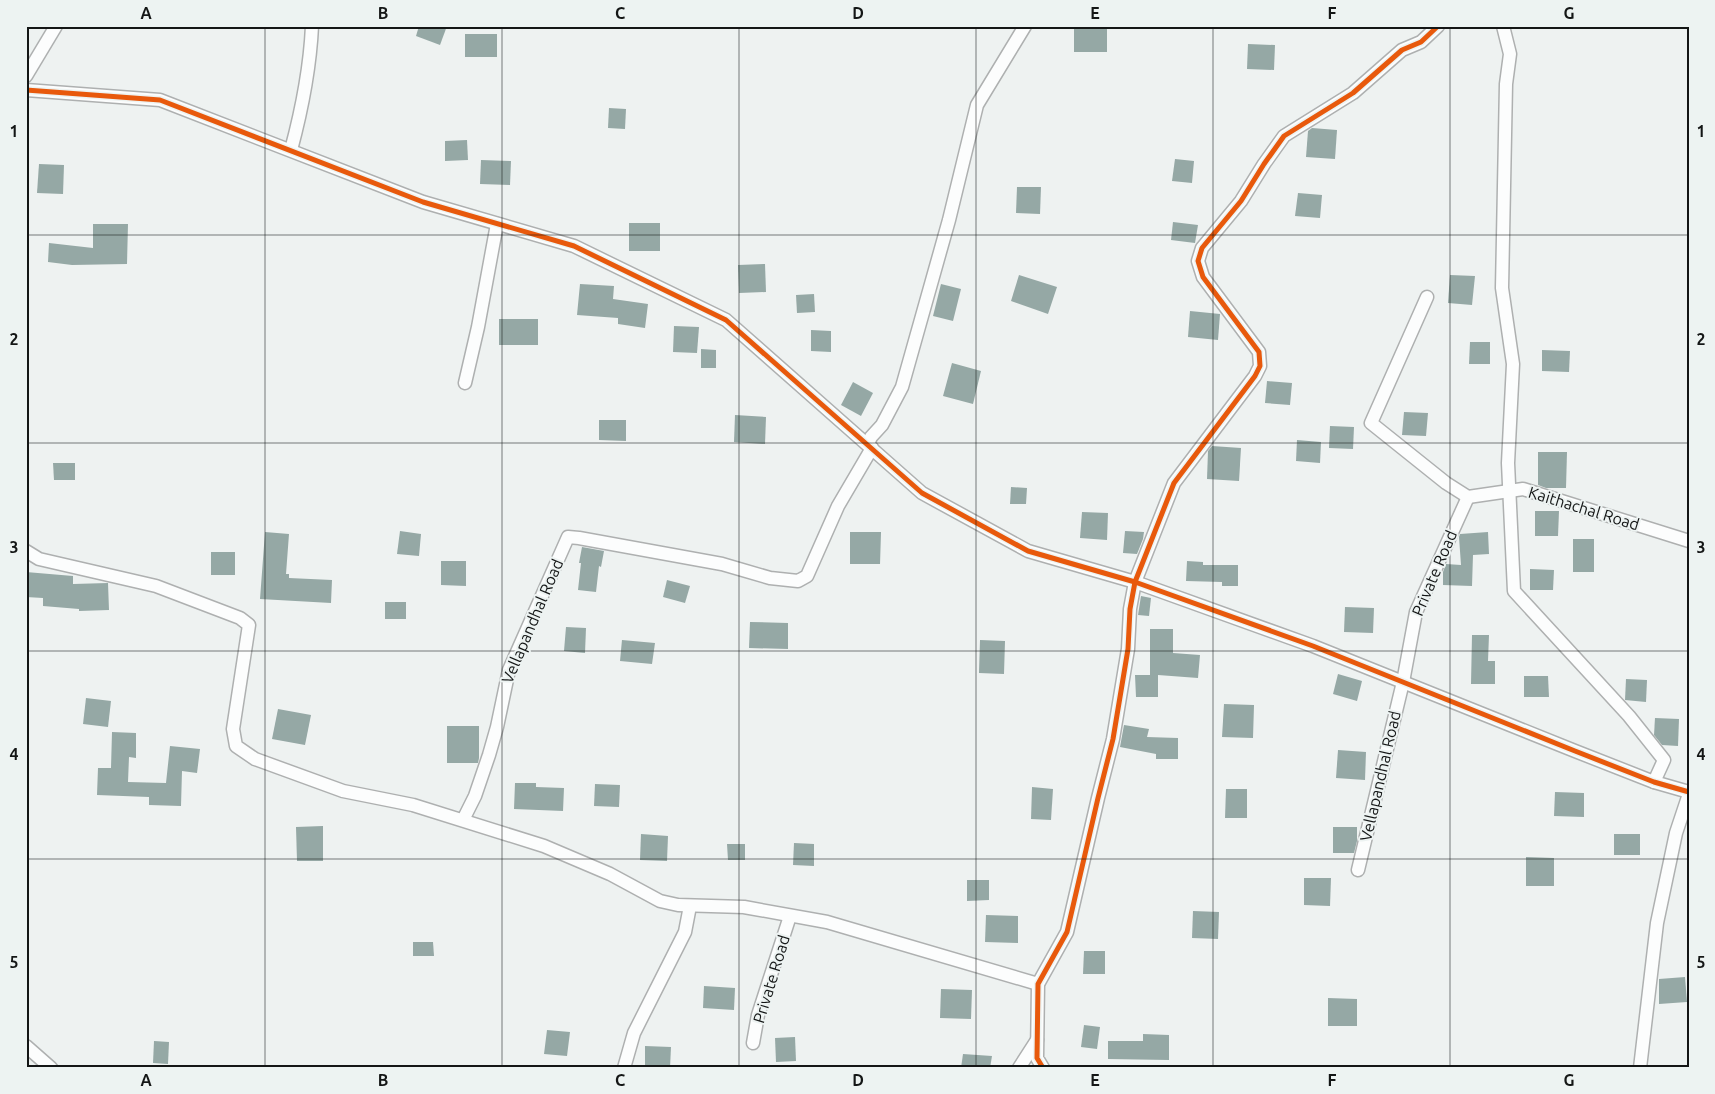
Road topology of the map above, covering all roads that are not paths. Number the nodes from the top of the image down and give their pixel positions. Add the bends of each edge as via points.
1 (56, 26) edge
2 (312, 26) edge
3 (1025, 26) edge
4 (1438, 26) edge
5 (1503, 26) edge
6 (26, 76) edge
7 (26, 90) edge
8 (291, 150) junction
9 (497, 224) junction
10 (1427, 297) dead end
11 (465, 383) dead end
12 (870, 446) junction
13 (1509, 491) junction
14 (1468, 497) junction
15 (1689, 541) edge
16 (26, 551) edge
17 (1135, 582) junction
18 (1403, 682) junction
19 (1654, 782) junction
20 (1689, 793) edge
21 (463, 820) junction
22 (1358, 870) dead end
23 (690, 906) junction
24 (790, 916) junction
25 (1038, 984) junction
26 (1037, 1040) junction
27 (753, 1043) dead end
28 (26, 1046) edge
29 (51, 1068) edge
30 (624, 1068) edge
31 (1019, 1068) edge
32 (1042, 1068) edge
33 (1640, 1068) edge

1 - 6 street
2 - 8 street via 310,60
3 - 12 street via 977,105 902,387 882,425 871,437
4 - 17 street via 1421,42 1402,50 1353,93 1284,136 1241,201 1202,248 1198,261 1203,277 1259,352 1260,366 1174,483
5 - 13 street via 1510,54 1506,84 1502,288 1513,364
7 - 8 street via 160,100
8 - 9 street via 423,202
9 - 11 street
9 - 12 street via 574,246 726,320
10 - 14 street via 1371,423
12 - 17 street via 922,493 1028,551
12 - 21 street, Vellapandhal Road via 838,506 808,576 798,581 568,537 509,670 489,755
13 - 14 street, Kaithachal Road
13 - 15 street, Kaithachal Road via 1523,489
13 - 19 street via 1514,591 1630,716 1664,760
14 - 18 street, Private Road via 1416,612
16 - 21 street via 39,559 156,586 240,618 249,625 233,729 236,746 255,759 343,791 413,805
17 - 18 street
17 - 25 street via 1114,739 1067,932
18 - 19 street
18 - 22 street, Vellapandhal Road
19 - 20 street
20 - 33 street via 1676,832 1657,923
21 - 23 street via 544,846 610,874 660,901
23 - 24 street via 744,907
23 - 30 street via 685,932 634,1034
24 - 25 street via 827,922
24 - 27 street, Private Road via 758,1015
25 - 26 street
26 - 31 street
26 - 32 street via 1037,1058
28 - 29 street

